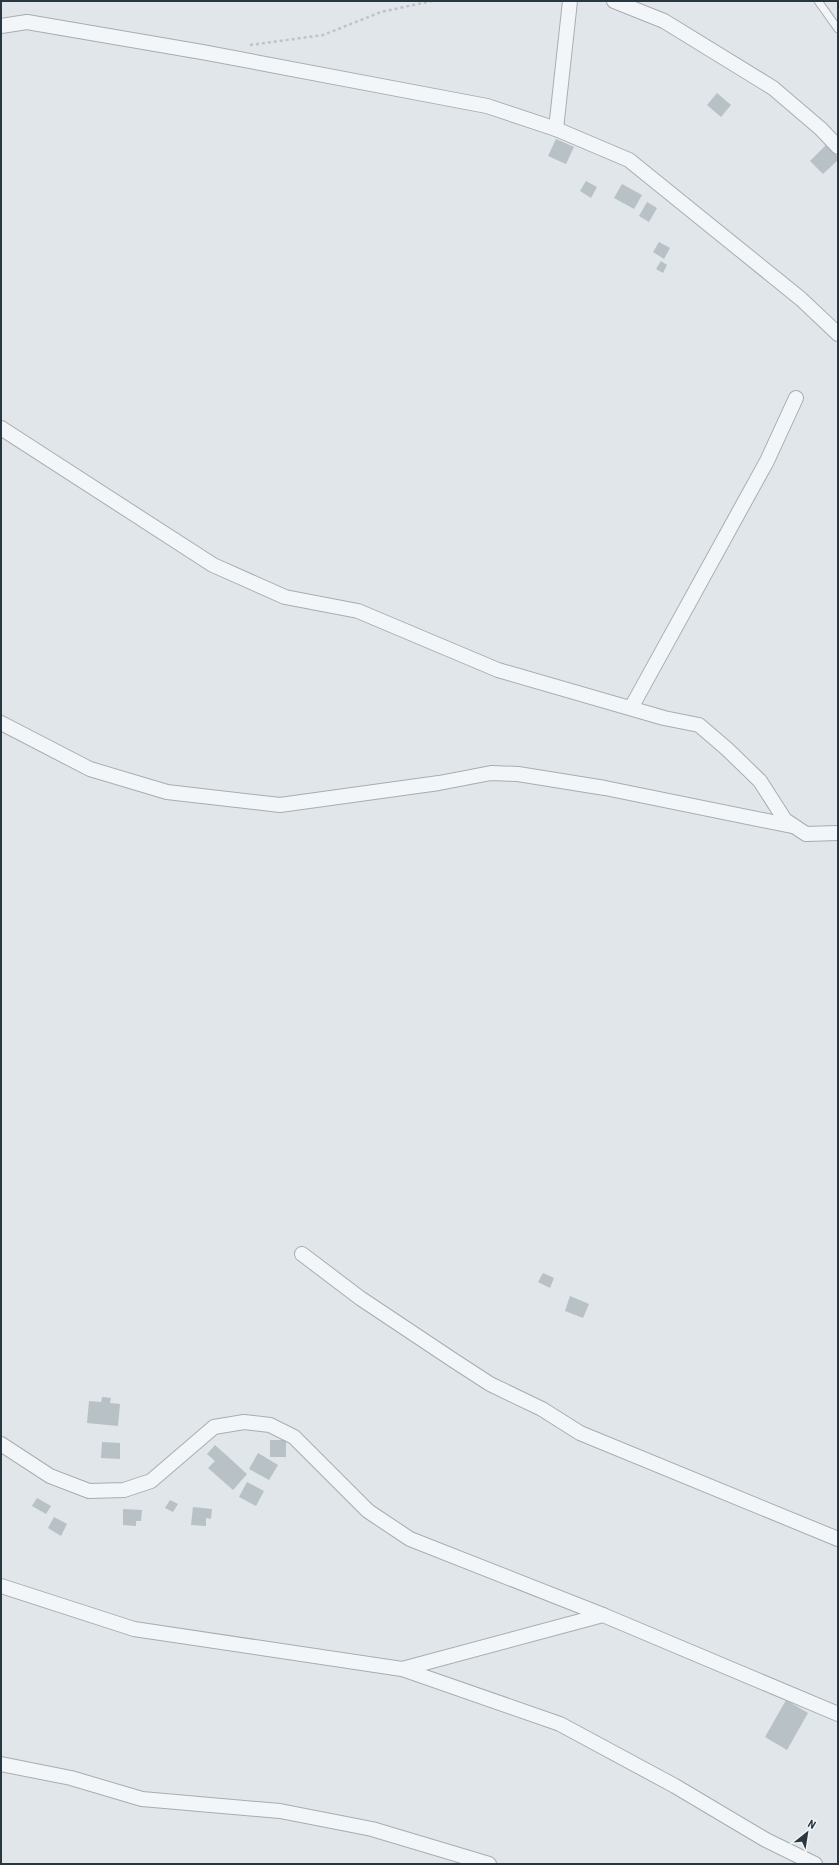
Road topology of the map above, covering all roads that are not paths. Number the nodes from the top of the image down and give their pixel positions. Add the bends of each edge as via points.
1 (570, 1) edge
2 (614, 1) edge
3 (818, 1) edge
4 (1, 26) edge
5 (838, 29) edge
6 (556, 129) junction
7 (838, 147) edge
8 (838, 334) edge
9 (796, 398) dead end
10 (1, 428) edge
11 (630, 708) junction
12 (1, 723) edge
13 (794, 826) junction
14 (838, 833) edge
15 (302, 1254) dead end
16 (1, 1444) edge
17 (838, 1539) edge
18 (1, 1586) edge
19 (603, 1615) junction
20 (402, 1669) junction
21 (838, 1714) edge
22 (1, 1764) edge
23 (488, 1864) edge
24 (814, 1864) edge

1 - 6 street
2 - 7 street via 664,21 773,88
3 - 5 lane
4 - 6 street via 27,22 202,52 487,106
6 - 8 street via 629,160 801,299
9 - 11 street via 767,461
10 - 11 street via 213,566 285,597 358,611 498,670
11 - 13 street via 699,725 760,781 784,820
12 - 13 street via 90,769 167,792 280,805 439,783 491,773 518,774 606,788
13 - 14 street via 806,834
15 - 17 street via 360,1298 465,1368 490,1384 542,1409 580,1433
16 - 19 street via 50,1476 89,1492 124,1490 152,1481 214,1426 244,1422 270,1425 294,1437 368,1511 410,1539
18 - 20 street via 134,1629
19 - 20 street
19 - 21 street
20 - 24 street via 560,1724 675,1786 766,1840
22 - 23 street via 71,1778 142,1799 280,1811 372,1828

